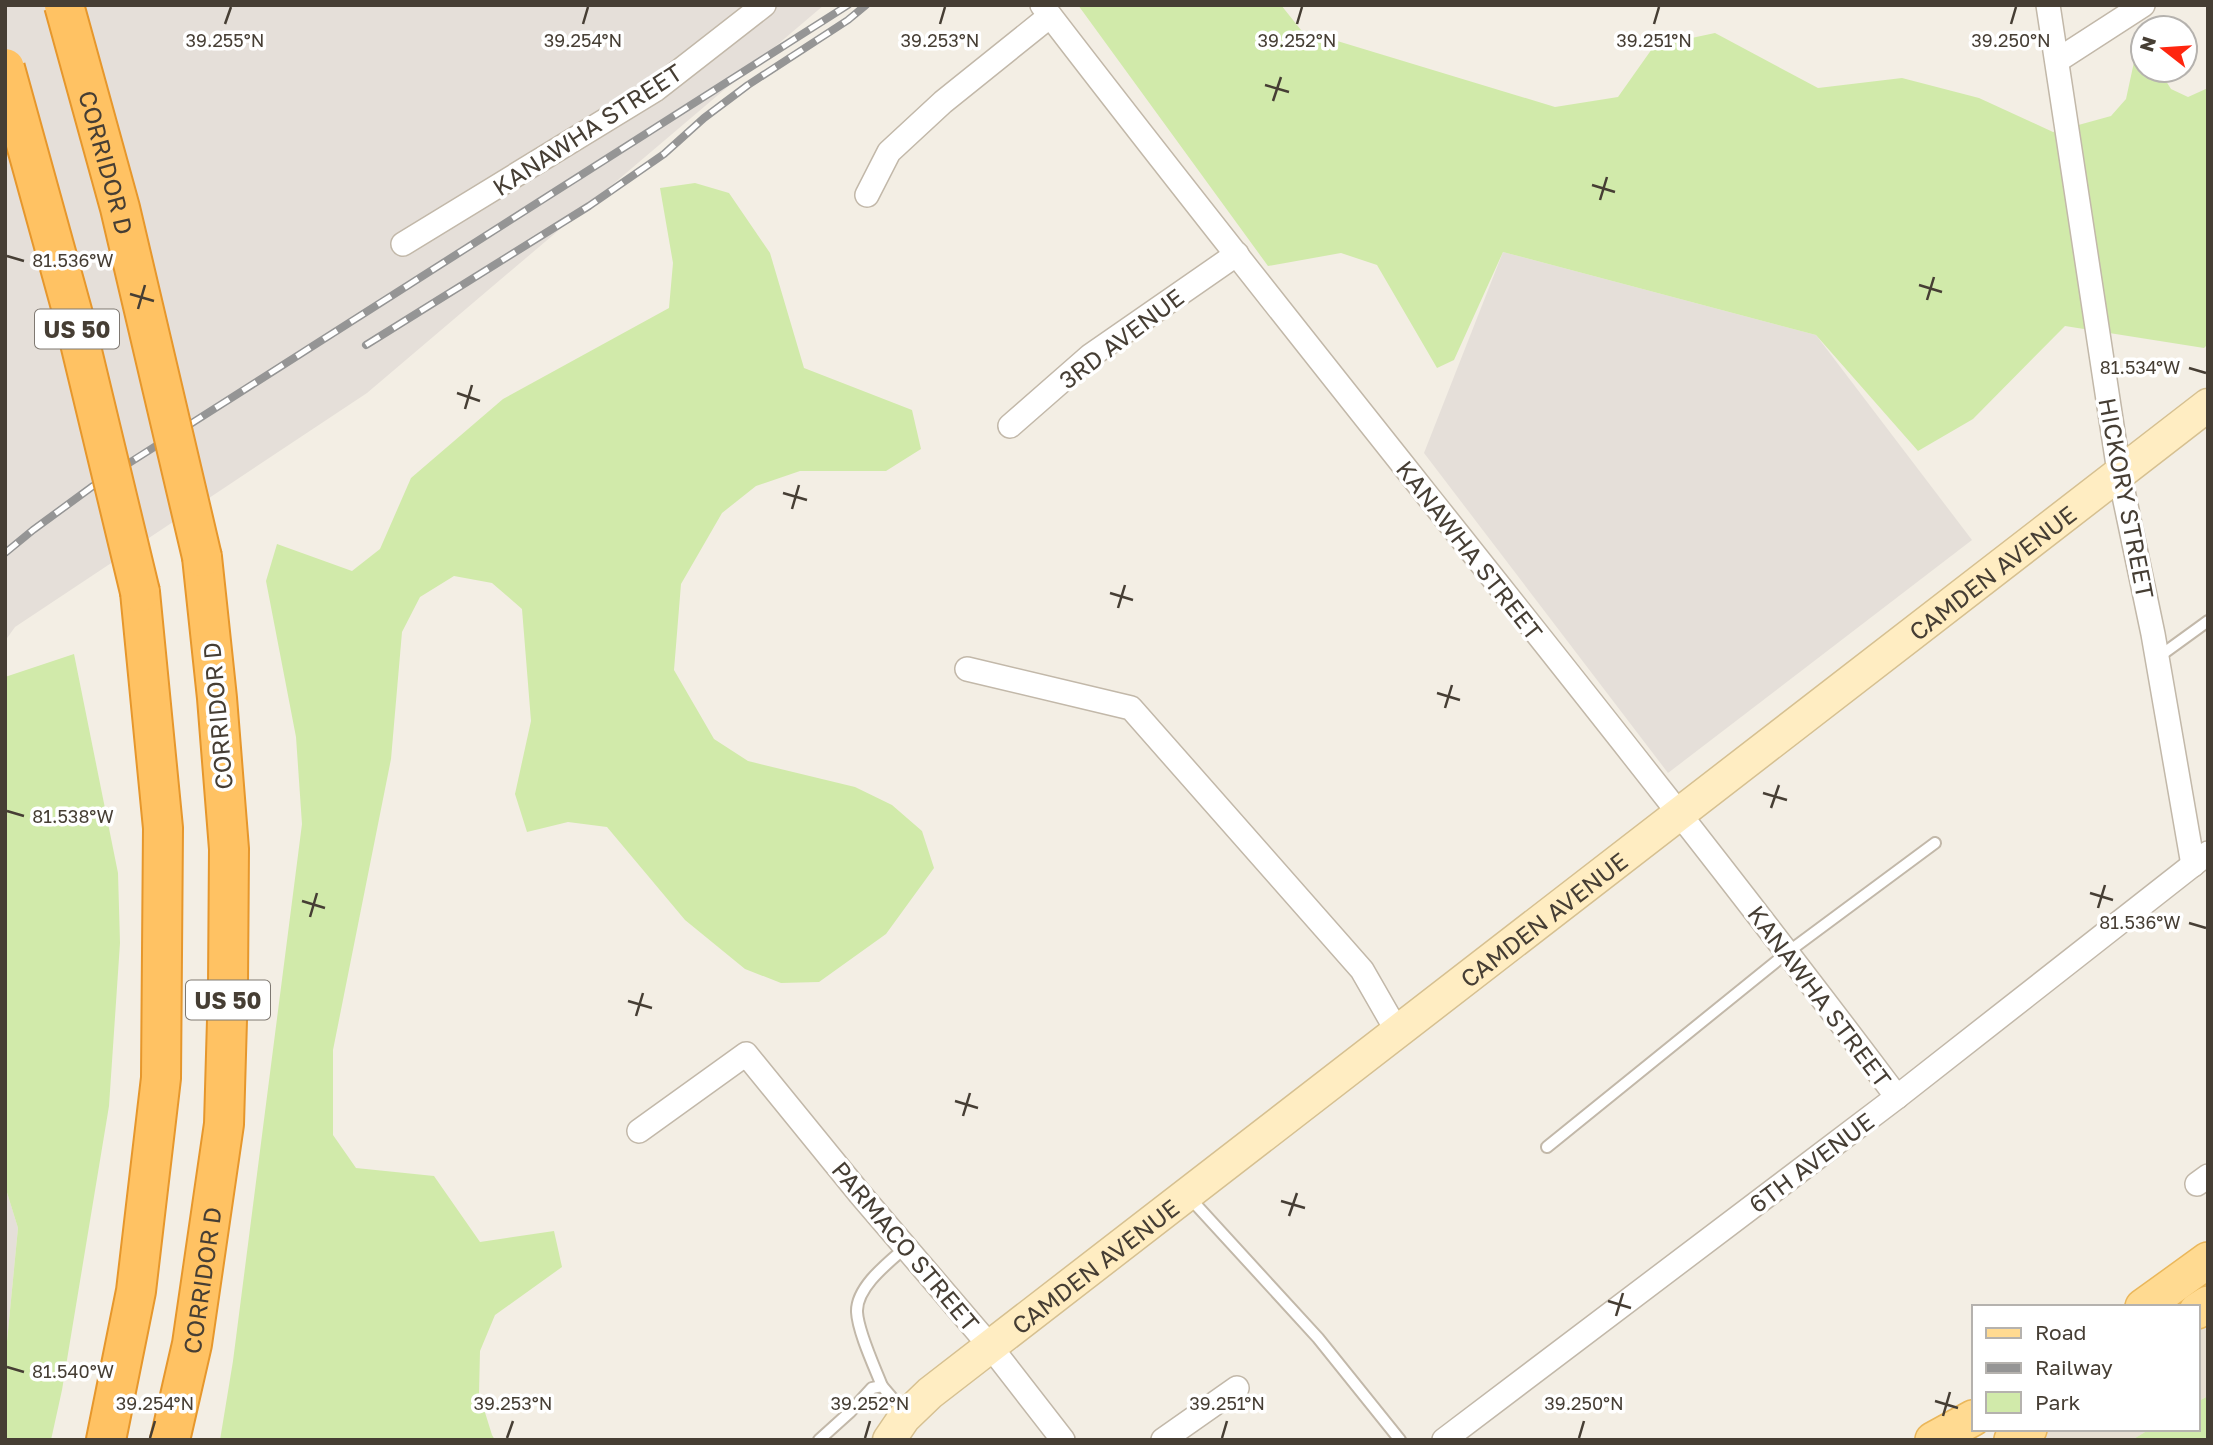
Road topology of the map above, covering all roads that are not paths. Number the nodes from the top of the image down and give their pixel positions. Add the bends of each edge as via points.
1 (64, 5) edge
2 (764, 5) edge
3 (2049, 5) edge
4 (2143, 5) edge
5 (1046, 11) edge
6 (2058, 60) junction
7 (5, 68) edge
8 (867, 195) dead end
9 (403, 244) dead end
10 (1237, 254) junction
11 (2208, 405) edge
12 (1010, 426) dead end
13 (2119, 472) junction
14 (2208, 621) edge
15 (2157, 658) junction
16 (967, 669) dead end
17 (1679, 813) junction
18 (1935, 843) dead end
19 (2200, 859) edge
20 (1788, 952) junction
21 (1398, 1031) junction
22 (1897, 1097) junction
23 (639, 1131) dead end
24 (1547, 1147) dead end
25 (1186, 1194) junction
26 (906, 1247) junction
27 (2208, 1260) edge
28 (2146, 1305) edge
29 (990, 1346) junction
30 (883, 1386) junction
31 (1237, 1388) dead end
32 (1972, 1419) edge
33 (898, 1427) edge
34 (106, 1440) edge
35 (170, 1440) edge
36 (819, 1440) edge
37 (1063, 1440) edge
38 (1163, 1440) edge
39 (1400, 1440) edge
40 (1444, 1440) edge
41 (1933, 1440) edge

1 - 35 highway, CORRIDOR D / US 50, bridge via 120,208 202,557 229,849 224,1124 192,1344
2 - 9 street, KANAWHA STREET via 655,90
3 - 6 street, HICKORY STREET
4 - 6 street
5 - 8 street via 889,152
5 - 10 street, KANAWHA STREET
6 - 13 street, HICKORY STREET
7 - 34 highway, US 50, bridge via 74,318 140,592 163,828 161,1078 136,1291
10 - 12 street, 3RD AVENUE via 1090,356
10 - 17 street, KANAWHA STREET
11 - 13 street, CAMDEN AVENUE
13 - 15 street, HICKORY STREET
13 - 17 street, CAMDEN AVENUE
14 - 15 lane
15 - 19 street, HICKORY STREET
16 - 21 street via 1131,708 1362,970
17 - 20 street, KANAWHA STREET
17 - 21 street, CAMDEN AVENUE
18 - 20 lane
19 - 22 street, 6TH AVENUE
20 - 22 street, KANAWHA STREET
20 - 24 lane
21 - 25 street, CAMDEN AVENUE
22 - 40 street, 6TH AVENUE
23 - 26 street, PARMACO STREET via 746,1054
25 - 29 street, CAMDEN AVENUE
25 - 39 lane via 1318,1338
26 - 29 street, PARMACO STREET
26 - 30 lane via 874,1275 856,1310
27 - 28 main road
29 - 33 street, CAMDEN AVENUE via 930,1393
29 - 37 street, PARMACO STREET
30 - 33 lane
30 - 36 lane via 872,1388
31 - 38 street
32 - 41 main road

